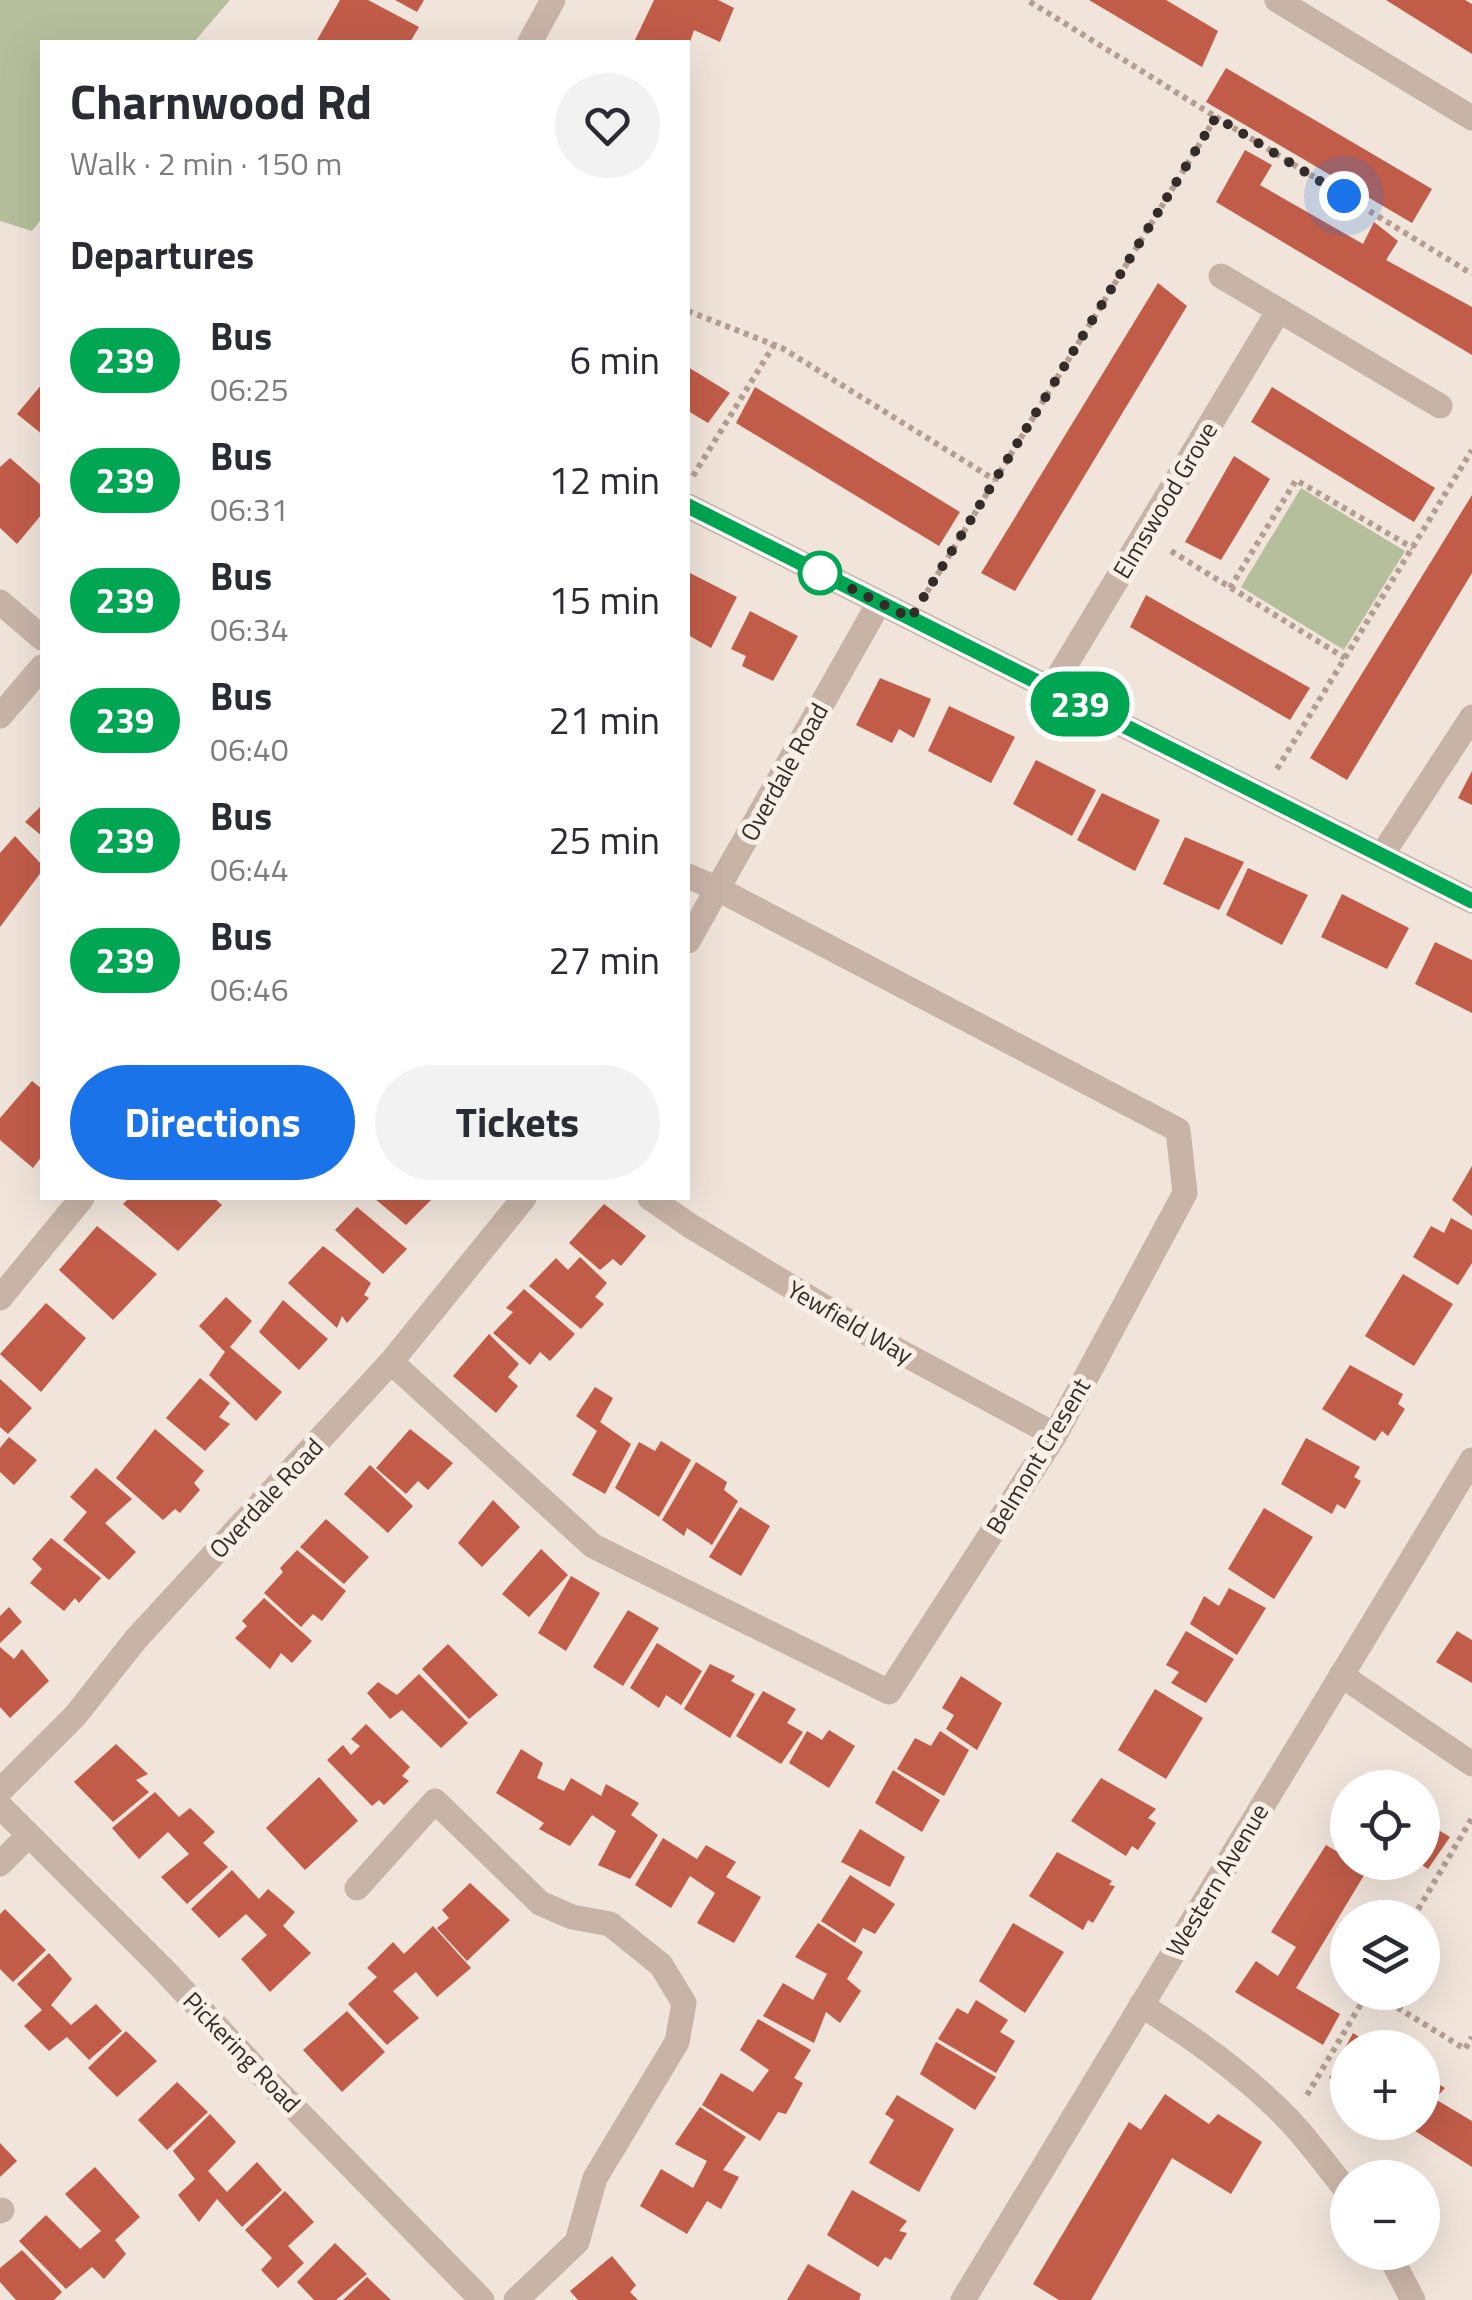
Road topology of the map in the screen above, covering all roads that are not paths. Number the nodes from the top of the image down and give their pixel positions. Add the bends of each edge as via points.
1 (553, 0) edge
2 (1277, 0) edge
3 (531, 40) edge
4 (1472, 118) edge
5 (1221, 276) dead end
6 (1279, 310) junction
7 (1440, 406) dead end
8 (690, 507) edge
9 (0, 602) edge
10 (878, 603) junction
11 (40, 636) edge
12 (40, 669) edge
13 (1051, 690) junction
14 (0, 716) edge
15 (1472, 717) edge
16 (1382, 855) junction
17 (690, 877) edge
18 (718, 889) junction
19 (1472, 902) edge
20 (690, 938) edge
21 (80, 1200) edge
22 (522, 1200) edge
23 (653, 1200) edge
24 (0, 1298) edge
25 (390, 1362) junction
26 (1055, 1435) junction
27 (1472, 1460) edge
28 (1340, 1675) junction
29 (1472, 1764) edge
30 (0, 1791) edge
31 (0, 1806) edge
32 (28, 1836) junction
33 (0, 1864) edge
34 (357, 1888) dead end
35 (1142, 2005) junction
36 (1330, 2170) edge
37 (1397, 2270) edge
38 (482, 2300) edge
39 (516, 2300) edge
40 (963, 2300) edge
41 (1413, 2300) edge

1 - 3 street
2 - 4 street
5 - 6 street
6 - 7 street
6 - 13 street, Elmswood Grove
8 - 10 street
9 - 11 street
10 - 13 street
10 - 18 street, Overdale Road
12 - 14 street
13 - 16 street
15 - 16 street
16 - 19 street
17 - 18 street
18 - 20 street, Overdale Road
18 - 26 street, Belmont Cresent via 1178,1130 1185,1193
21 - 24 street
22 - 25 street, Overdale Road
23 - 26 street, Yewfield Way via 882,1342
25 - 26 street, Belmont Cresent via 593,1546 890,1692
25 - 30 street, Overdale Road via 136,1639 75,1716
27 - 28 street, Western Avenue
28 - 29 street
28 - 35 street, Western Avenue
31 - 32 street, Pickering Road
32 - 33 street
32 - 38 street, Pickering Road
34 - 39 street via 435,1801 540,1903 610,1924 661,1965 684,2003 677,2042 595,2178 576,2242
35 - 36 street via 1269,2100
35 - 40 street, Western Avenue
37 - 41 street

